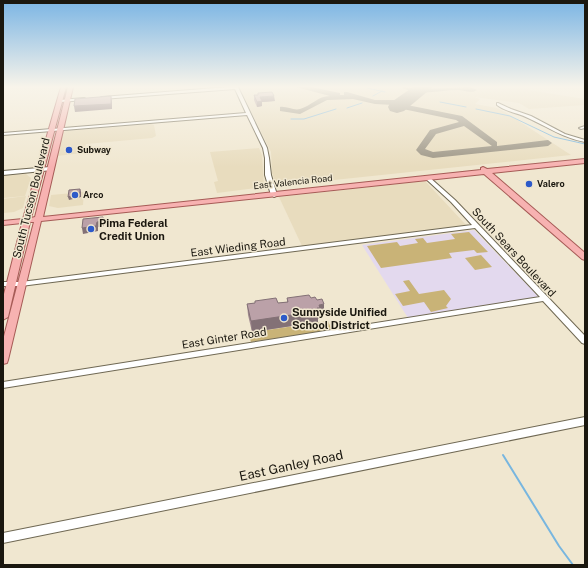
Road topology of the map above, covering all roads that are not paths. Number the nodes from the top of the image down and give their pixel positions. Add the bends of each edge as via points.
1 (57, 114) edge
2 (65, 114) edge
3 (247, 114) joint
4 (518, 114) edge
5 (61, 129) junction
6 (52, 130) junction
7 (3, 134) edge
8 (585, 141) edge
9 (585, 156) edge
10 (575, 160) junction
11 (585, 161) edge
12 (50, 169) junction
13 (483, 169) junction
14 (41, 170) junction
15 (3, 173) edge
16 (428, 178) junction
17 (273, 192) junction
18 (39, 217) junction
19 (3, 218) edge
20 (28, 218) junction
21 (3, 223) edge
22 (476, 226) junction
23 (585, 257) edge
24 (12, 284) edge
25 (544, 299) junction
26 (3, 317) edge
27 (585, 341) edge
28 (3, 360) edge
29 (3, 385) edge
30 (585, 421) edge
31 (3, 538) edge

1 - 6 main road, South Tucson Boulevard
2 - 5 main road, South Tucson Boulevard
3 - 5 street
3 - 17 street via 265,148
4 - 8 street via 528,116 559,134
5 - 6 street
5 - 12 main road, South Tucson Boulevard
6 - 7 street
6 - 14 main road, South Tucson Boulevard
9 - 10 main road, East Valencia Road
10 - 11 main road, East Valencia Road
10 - 13 main road, East Valencia Road
12 - 14 street
12 - 18 main road, South Tucson Boulevard
13 - 16 main road, East Valencia Road
13 - 17 main road, East Valencia Road
13 - 23 main road
14 - 15 street
14 - 20 main road, South Tucson Boulevard
16 - 17 main road, East Valencia Road
16 - 22 street, South Sears Boulevard
17 - 18 main road, East Valencia Road
18 - 20 main road, East Valencia Road
18 - 24 main road, South Tucson Boulevard
19 - 20 main road, East Valencia Road
20 - 21 main road, East Valencia Road
20 - 24 main road, South Tucson Boulevard
22 - 24 street, East Wieding Road
22 - 25 street, South Sears Boulevard
24 - 26 main road, South Tucson Boulevard
24 - 28 main road, South Tucson Boulevard
25 - 27 street, South Sears Boulevard
25 - 29 street, East Ginter Road
30 - 31 street, East Ganley Road

